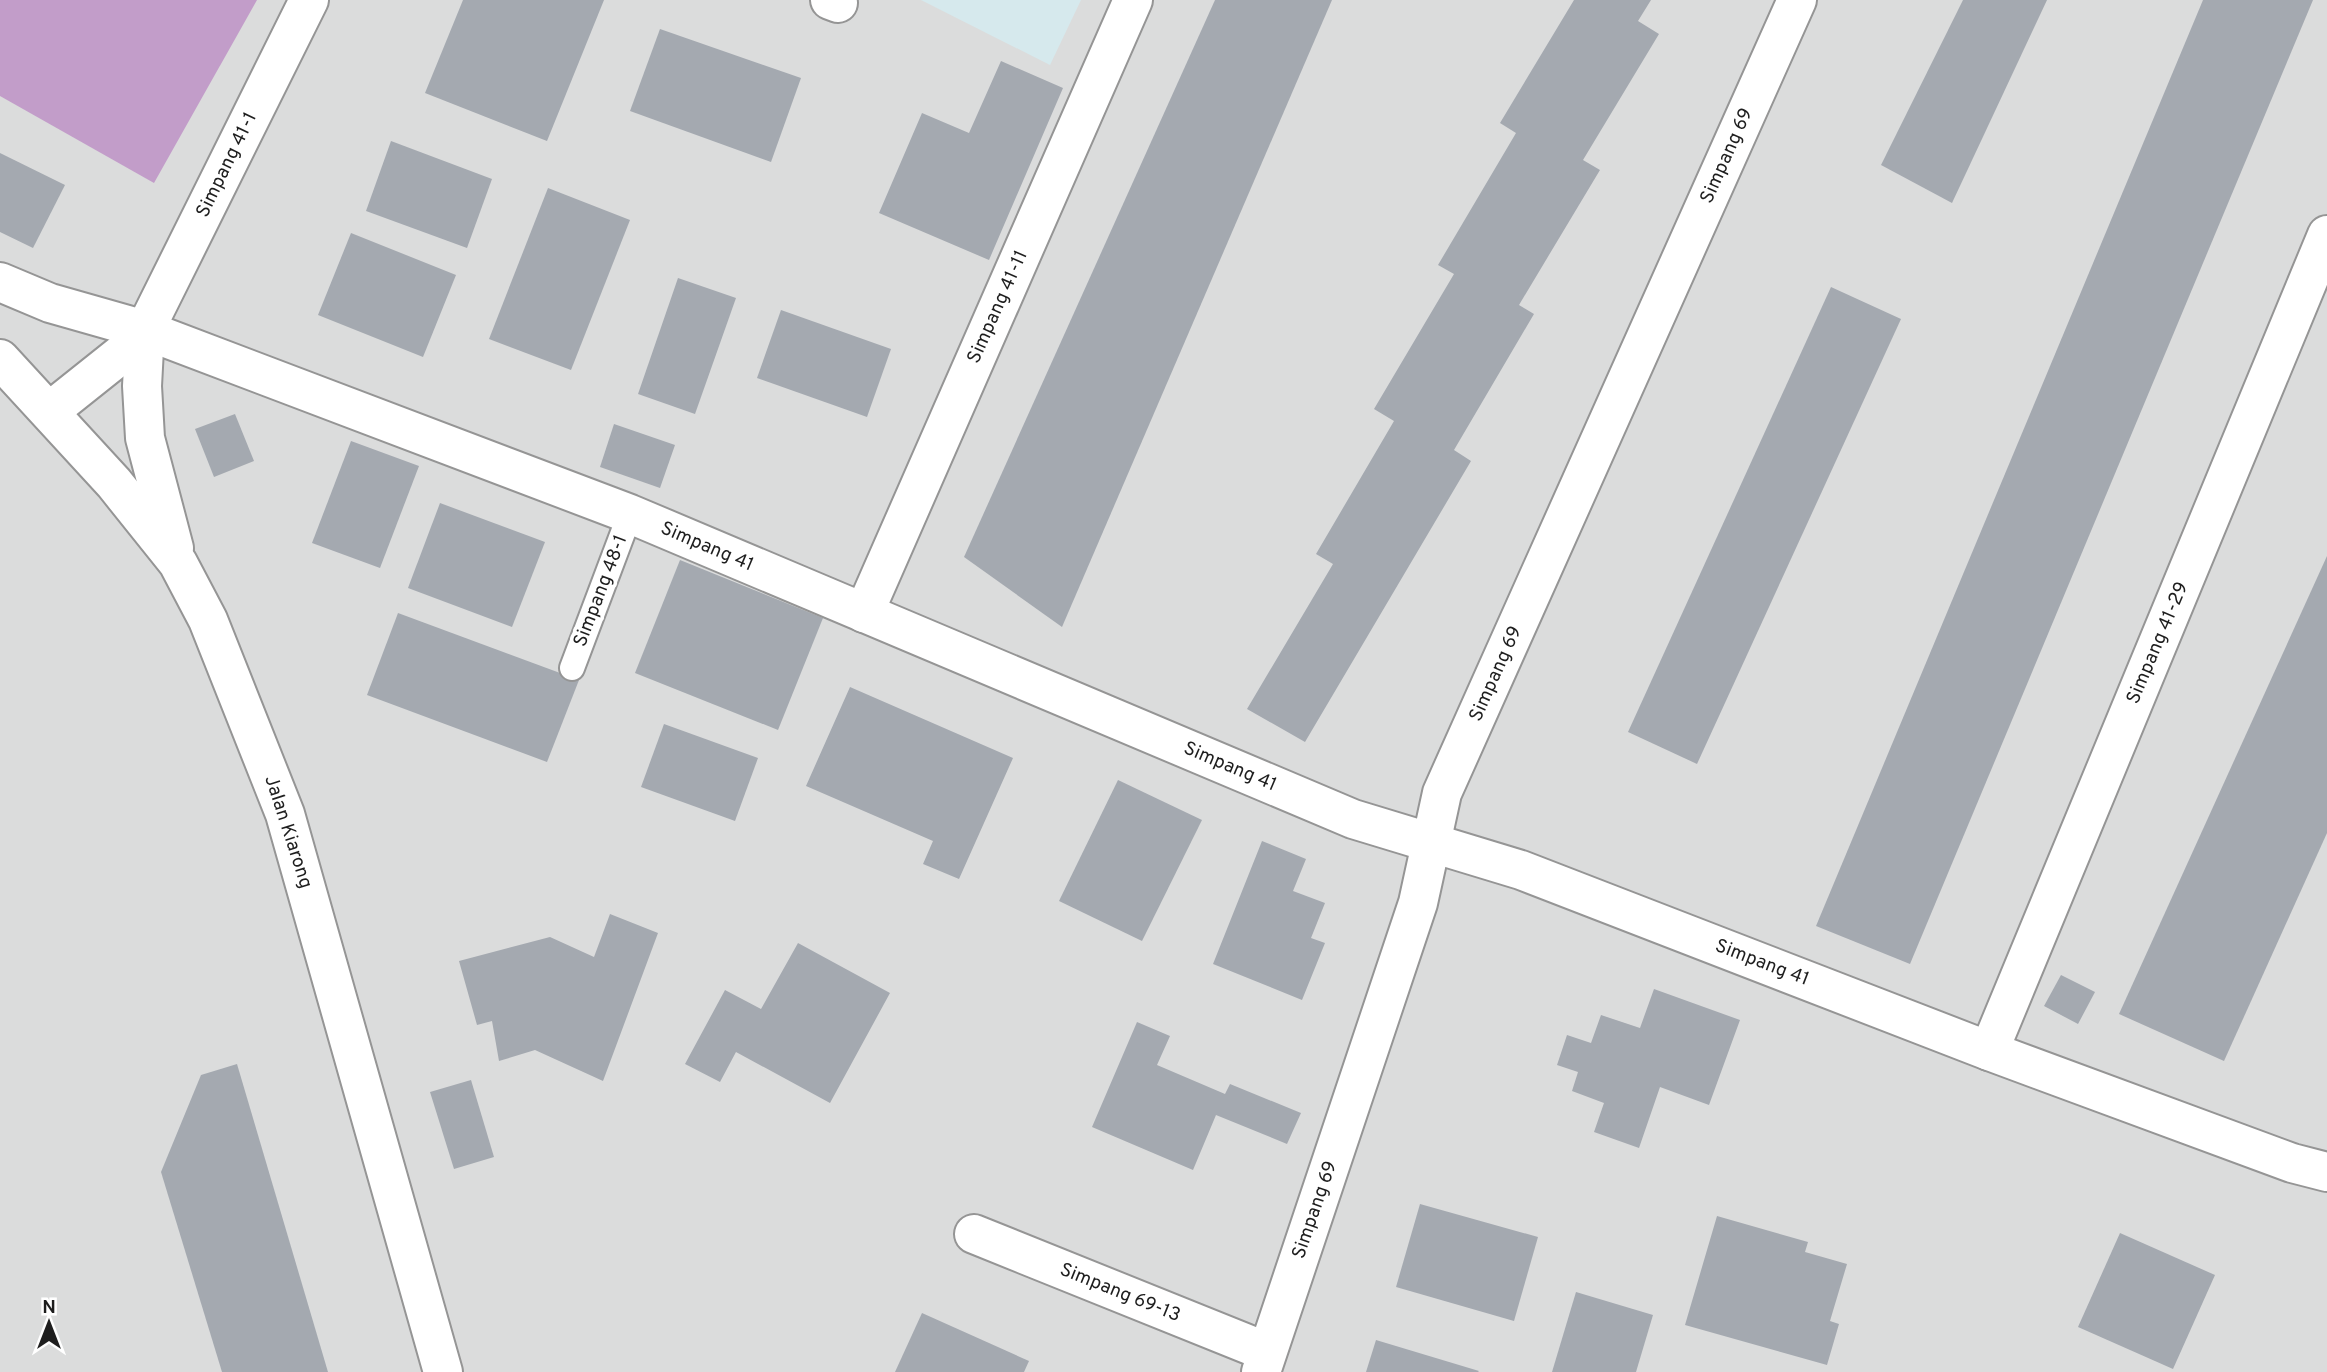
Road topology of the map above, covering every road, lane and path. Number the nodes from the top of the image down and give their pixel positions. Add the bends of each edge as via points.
1 (309, 0) edge
2 (1133, 0) edge
3 (1797, 0) edge
4 (2327, 235) edge
5 (0, 282) edge
6 (145, 330) junction
7 (0, 359) edge
8 (50, 411) junction
9 (630, 514) junction
10 (178, 563) junction
11 (863, 613) junction
12 (572, 668) dead end
13 (1430, 842) junction
14 (1989, 1051) junction
15 (2327, 1172) edge
16 (974, 1234) dead end
17 (1264, 1362) edge
18 (443, 1372) edge

1 - 6 street, Simpang 41-1
2 - 11 street, Simpang 41-11
3 - 13 street, Simpang 69 via 1442,793
4 - 14 street, Simpang 41-29
5 - 6 street via 50,303
6 - 8 street, Simpang 41-1
6 - 9 street, Simpang 41
6 - 10 street, Simpang 41-1 via 145,438
7 - 8 street, Jalan Kiarong
8 - 10 street, Jalan Kiarong
9 - 11 street, Simpang 41
9 - 12 lane, Simpang 48-1
10 - 18 street, Jalan Kiarong via 208,620 285,814
11 - 13 street, Simpang 41 via 1353,819
13 - 14 street, Simpang 41 via 1521,870
13 - 17 street, Simpang 69 via 1418,903
14 - 15 street, Simpang 41
16 - 17 street, Simpang 69-13

